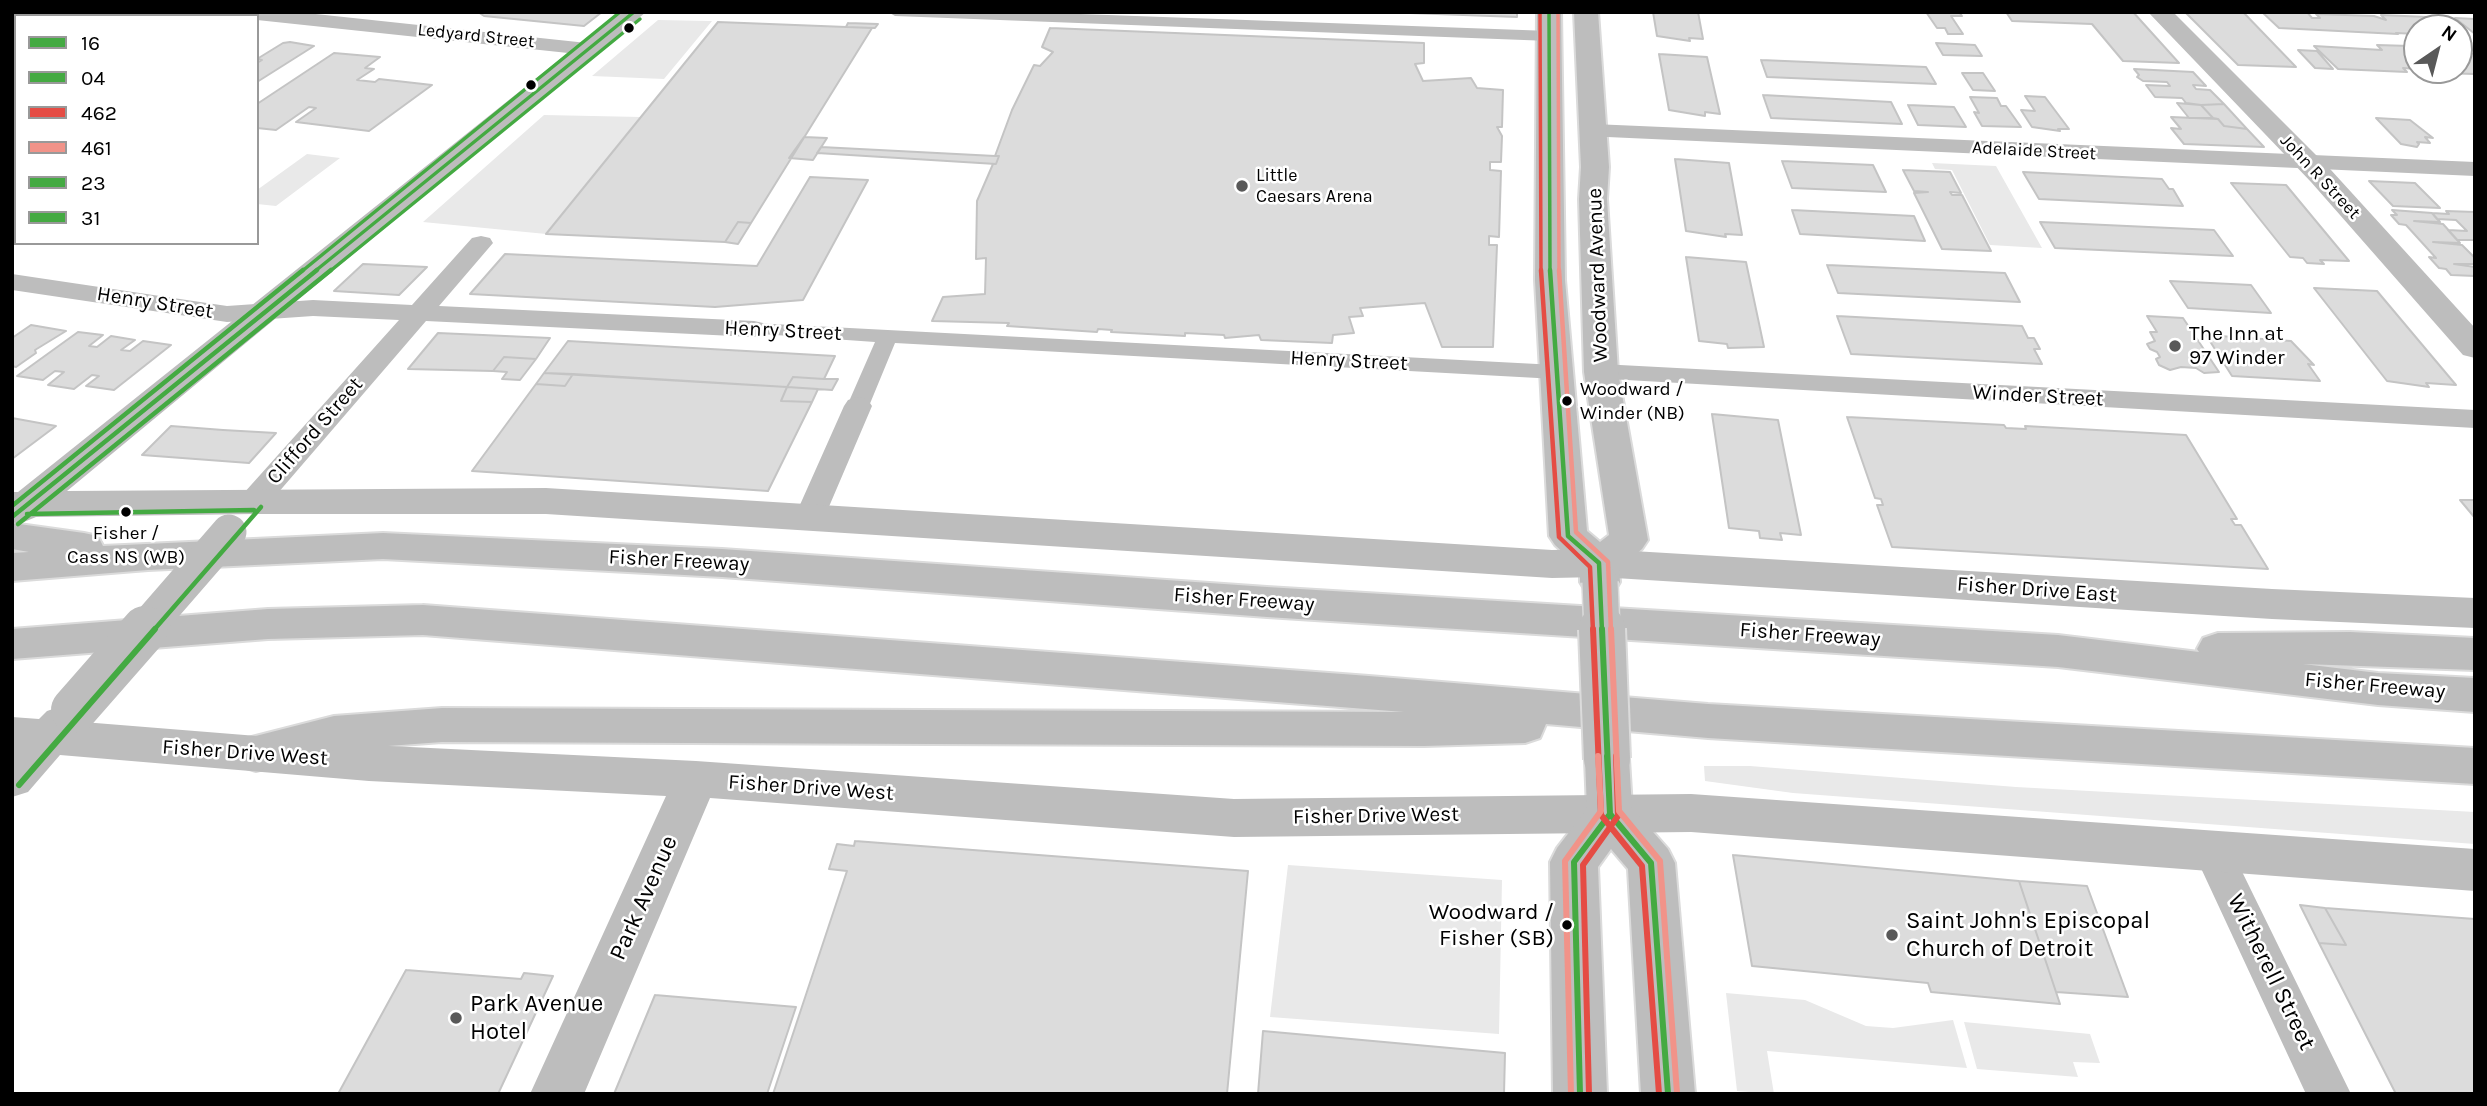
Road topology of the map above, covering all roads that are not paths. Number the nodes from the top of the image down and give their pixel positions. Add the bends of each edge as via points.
1 (634, 12) edge
2 (895, 12) edge
3 (1586, 12) edge
4 (2160, 12) edge
5 (254, 13) edge
6 (1549, 24) edge
7 (587, 49) junction
8 (1592, 131) junction
9 (2308, 162) junction
10 (2475, 169) edge
11 (481, 243) dead end
12 (12, 282) edge
13 (264, 312) junction
14 (417, 313) junction
15 (754, 329) joint
16 (888, 336) junction
17 (2475, 348) edge
18 (1556, 372) junction
19 (1601, 372) junction
20 (858, 406) joint
21 (2475, 419) edge
22 (254, 501) junction
23 (16, 516) edge
24 (810, 516) junction
25 (148, 556) junction
26 (12, 567) edge
27 (1599, 572) junction
28 (2475, 613) edge
29 (12, 644) edge
30 (2058, 650) junction
31 (2475, 654) edge
32 (2475, 695) edge
33 (1708, 721) junction
34 (45, 727) edge
35 (256, 753) junction
36 (2475, 766) edge
37 (12, 779) edge
38 (696, 779) junction
39 (1610, 814) junction
40 (2211, 851) junction
41 (2475, 870) edge
42 (557, 1094) edge
43 (1580, 1094) edge
44 (1668, 1094) edge
45 (2329, 1094) edge

1 - 7 main road
2 - 6 street
3 - 8 main road, Woodward Avenue
4 - 9 main road, John R Street
5 - 7 street, Ledyard Street
6 - 18 main road via 1549,280
7 - 13 main road
8 - 9 street, Adelaide Street
8 - 19 main road, Woodward Avenue
9 - 10 street, Adelaide Street
9 - 17 main road, John R Street
11 - 14 street, Clifford Street
12 - 13 street, Henry Street via 227,314
13 - 14 street, Henry Street via 313,308
13 - 23 main road
14 - 15 street, Henry Street
14 - 22 street, Clifford Street
15 - 16 street, Henry Street
16 - 18 street, Henry Street
16 - 20 street
18 - 27 main road via 1569,536
19 - 21 street, Winder Street
19 - 27 main road, Woodward Avenue via 1629,540
20 - 24 street
22 - 23 main road
22 - 24 main road via 546,501
22 - 34 main road, Clifford Street, bridge
23 - 25 main road
24 - 27 main road via 1532,562
25 - 26 main road, Fisher Freeway
25 - 30 main road, Fisher Freeway via 383,546 555,554
27 - 28 main road, Fisher Drive East
27 - 39 main road, bridge
29 - 33 main road via 268,624 423,620
30 - 31 main road via 2350,648
30 - 32 main road, Fisher Freeway via 2378,689
33 - 35 main road via 1424,729 442,725 334,733
33 - 36 main road
34 - 35 main road, Fisher Drive West
34 - 37 main road, Clifford Street
35 - 38 main road, Fisher Drive West
38 - 39 main road, Fisher Drive West via 1234,818
38 - 42 main road, Park Avenue
39 - 40 main road via 1691,813
39 - 43 main road via 1574,862
39 - 44 main road via 1651,863
40 - 41 main road
40 - 45 street, Witherell Street

